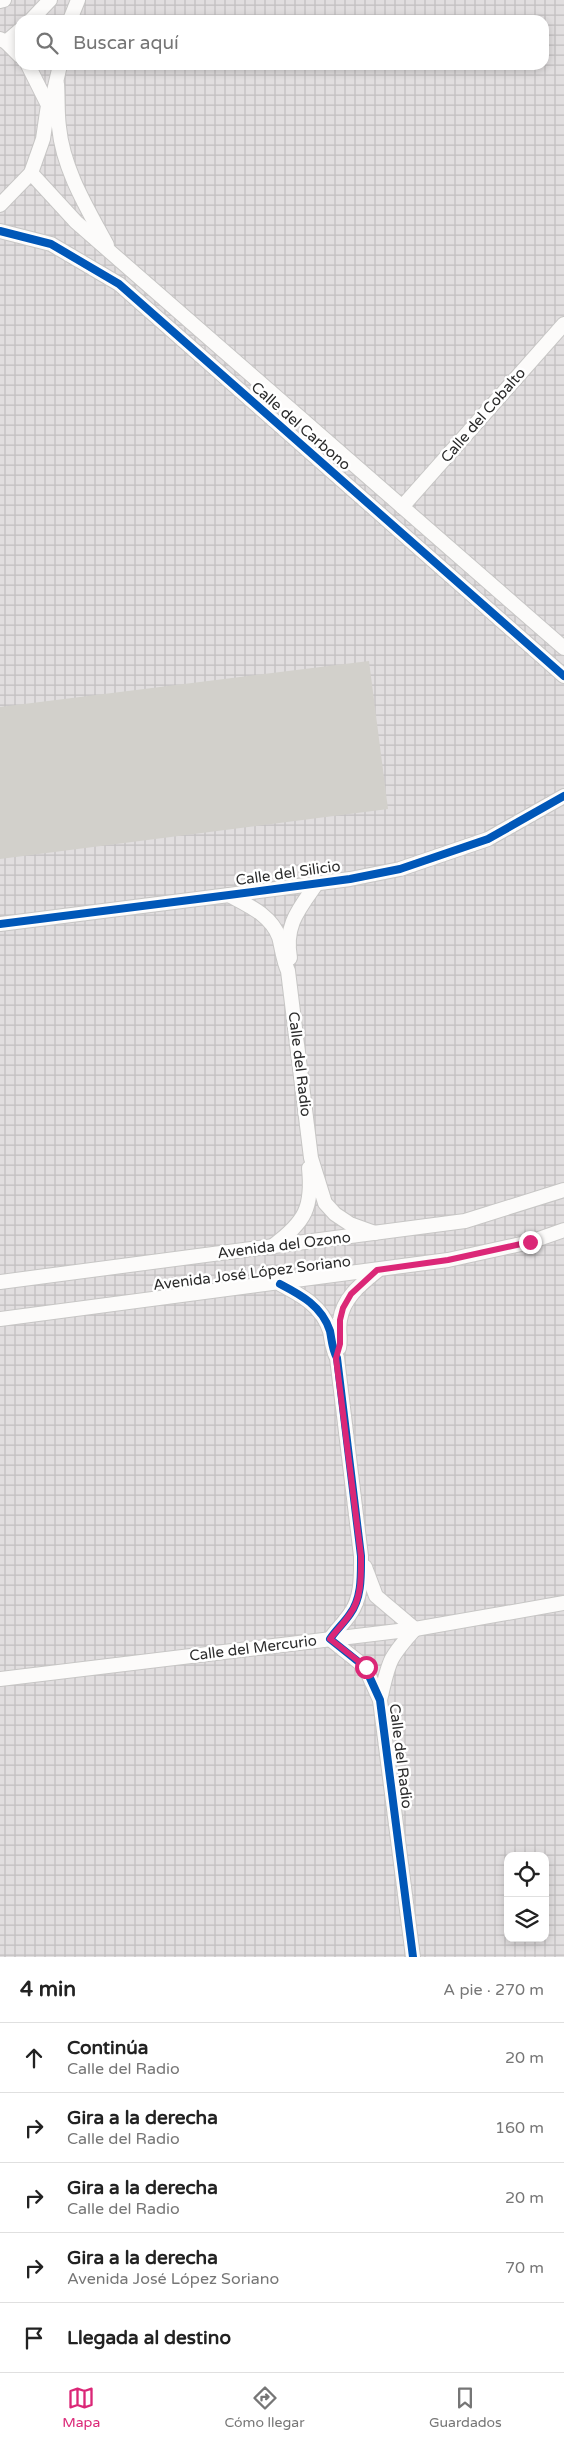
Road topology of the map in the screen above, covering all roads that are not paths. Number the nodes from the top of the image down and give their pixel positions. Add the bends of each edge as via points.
1 (4, 0) edge
2 (50, 0) edge
3 (78, 0) edge
4 (0, 1) edge
5 (36, 15) edge
6 (72, 15) edge
7 (15, 33) edge
8 (3, 40) edge
9 (15, 51) edge
10 (30, 70) edge
11 (59, 70) edge
12 (58, 84) junction
13 (48, 105) junction
14 (31, 173) junction
15 (0, 205) edge
16 (0, 231) edge
17 (111, 252) junction
18 (564, 324) edge
19 (402, 507) junction
20 (564, 648) edge
21 (564, 676) edge
22 (564, 796) edge
23 (317, 882) junction
24 (229, 896) junction
25 (0, 924) edge
26 (288, 971) junction
27 (311, 1158) junction
28 (564, 1190) edge
29 (564, 1230) edge
30 (378, 1234) junction
31 (272, 1246) junction
32 (377, 1270) junction
33 (0, 1282) edge
34 (280, 1284) junction
35 (0, 1319) edge
36 (336, 1358) junction
37 (361, 1556) junction
38 (564, 1603) edge
39 (415, 1629) junction
40 (330, 1639) junction
41 (0, 1679) edge
42 (380, 1700) junction
43 (412, 1957) edge

1 - 4 street
2 - 5 street
3 - 6 street
7 - 8 street
8 - 9 street
10 - 13 street
11 - 12 street
12 - 13 street
12 - 17 street, Calle del Carbono via 59,127 66,160
13 - 14 street via 43,139
14 - 15 street
14 - 17 street, Calle del Carbono via 76,222
16 - 21 street, Calle del Carbono via 51,244 119,284
17 - 19 street, Calle del Carbono
18 - 19 street, Calle del Cobalto
19 - 20 street, Calle del Carbono
22 - 23 street, Calle del Silicio via 488,839 435,858 400,869
23 - 24 street, Calle del Silicio
23 - 26 street, Calle del Radio via 291,923
24 - 25 street, Calle del Silicio
24 - 26 street, Calle del Radio via 264,915 274,927
26 - 27 street, Calle del Radio
27 - 30 street, Calle del Radio via 325,1203 350,1224
27 - 31 street, Calle del Radio via 309,1206 291,1233
28 - 30 street, Avenida del Ozono via 465,1221
29 - 32 street, Avenida José López Soriano via 530,1242 448,1260
30 - 31 street, Avenida del Ozono
31 - 33 street, Avenida del Ozono
32 - 34 street, Avenida José López Soriano
32 - 36 street via 351,1294 343,1308
34 - 35 street, Avenida José López Soriano
34 - 36 street via 319,1309 330,1331
36 - 37 street
37 - 39 street via 376,1596
37 - 40 street via 358,1597 351,1614
38 - 39 street, Calle del Mercurio
39 - 40 street, Calle del Mercurio
39 - 42 street, Calle del Radio via 392,1654
40 - 41 street, Calle del Mercurio
40 - 42 street, Calle del Radio via 366,1667
42 - 43 street, Calle del Radio

